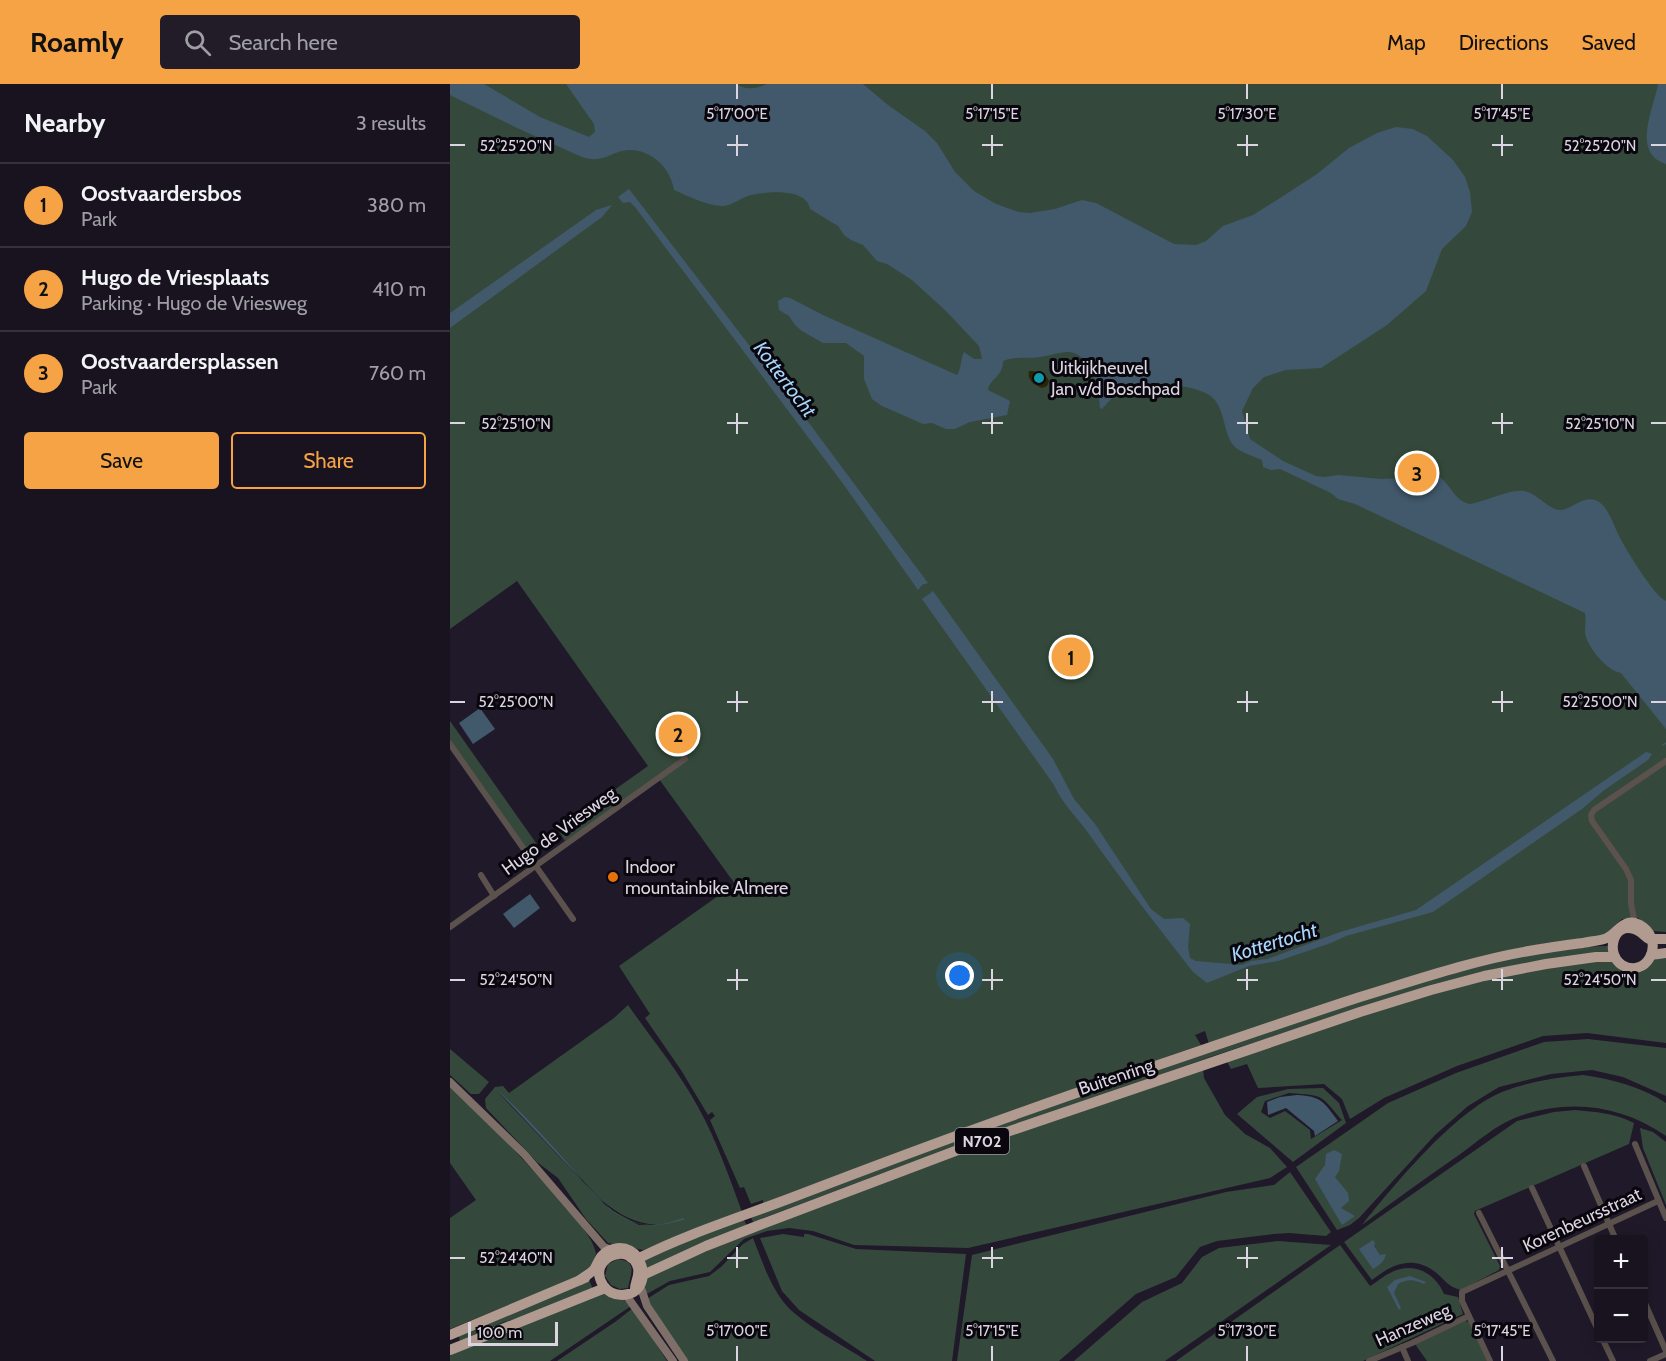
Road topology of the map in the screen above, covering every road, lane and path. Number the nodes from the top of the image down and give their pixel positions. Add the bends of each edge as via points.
1 (450, 744) edge
2 (685, 759) dead end
3 (1666, 761) edge
4 (535, 866) junction
5 (481, 875) dead end
6 (494, 896) junction
7 (573, 919) dead end
8 (450, 927) edge
9 (1622, 930) junction
10 (1650, 936) junction
11 (1666, 937) edge
12 (1666, 953) edge
13 (1651, 956) junction
14 (1615, 957) junction
15 (450, 1082) edge
16 (1635, 1144) dead end
17 (1584, 1166) dead end
18 (1532, 1188) dead end
19 (1658, 1201) junction
20 (1479, 1213) dead end
21 (1666, 1218) edge
22 (1609, 1224) junction
23 (1614, 1235) edge
24 (1559, 1247) junction
25 (635, 1257) junction
26 (602, 1261) junction
27 (1508, 1271) junction
28 (636, 1286) junction
29 (605, 1288) junction
30 (1648, 1310) edge
31 (1469, 1316) junction
32 (1594, 1320) edge
33 (450, 1335) edge
34 (1604, 1343) edge
35 (1402, 1347) junction
36 (450, 1350) edge
37 (1666, 1352) edge
38 (673, 1361) edge
39 (684, 1361) edge
40 (1369, 1361) edge
41 (1408, 1361) edge
42 (1490, 1361) edge
43 (1553, 1361) edge
44 (1613, 1361) edge
45 (1650, 1361) edge

1 - 4 street
2 - 4 street, Hugo de Vriesweg
3 - 9 street via 1591,815 1631,880 1630,904
4 - 6 street, Hugo de Vriesweg
4 - 7 street
5 - 6 street
6 - 8 street, Hugo de Vriesweg
9 - 10 highway
9 - 14 highway via 1612,948
9 - 25 highway, Buitenring / N702 via 1606,942 1570,944 1454,968 1305,1015 1003,1118
10 - 11 highway
10 - 13 highway
12 - 13 highway, N702
13 - 14 highway, N702 via 1635,968 1625,966
14 - 28 highway, Buitenring / N702 via 1484,976 1197,1066 995,1136 706,1246
15 - 26 street via 525,1155 604,1247
16 - 19 street, Korenbeursstraat
17 - 22 street
18 - 24 street
19 - 21 street, Korenbeursstraat
19 - 22 street, Korenbeursstraat
20 - 27 street
22 - 23 street
22 - 24 street, Korenbeursstraat
24 - 27 street, Korenbeursstraat
24 - 32 street
25 - 26 highway, N702 via 622,1248
25 - 28 highway
25 - 28 highway
26 - 29 highway via 601,1280
26 - 33 highway via 580,1280
27 - 31 street, Korenbeursstraat via 1464,1290 1460,1296
27 - 43 street
28 - 29 highway via 614,1294
28 - 38 street
28 - 39 street
29 - 36 highway
30 - 37 street
31 - 35 street, Hanzeweg
31 - 42 street
34 - 44 street
35 - 40 street, Hanzeweg
35 - 41 street
37 - 45 street

